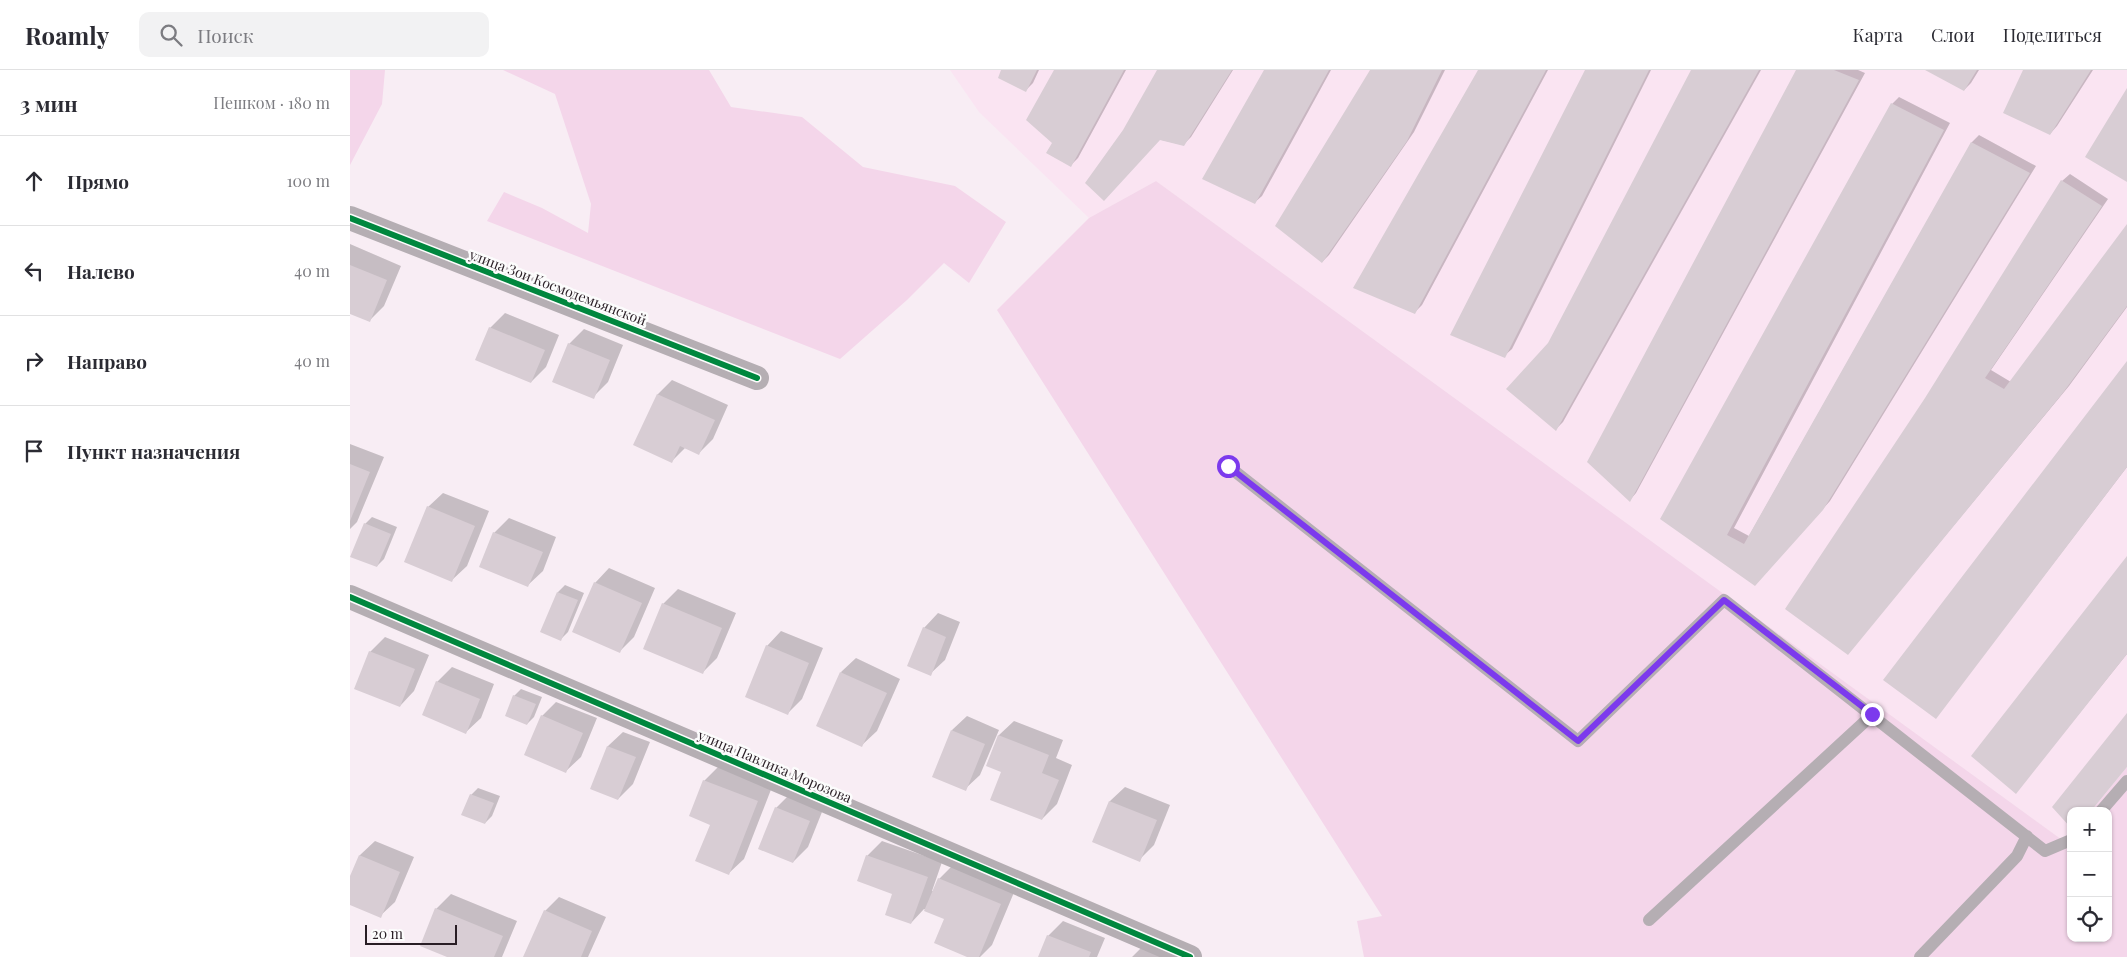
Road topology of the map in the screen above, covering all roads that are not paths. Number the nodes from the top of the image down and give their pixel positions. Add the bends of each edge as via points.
1 (350, 218) edge
2 (758, 378) dead end
3 (1228, 466) dead end
4 (350, 597) edge
5 (1872, 714) junction
6 (2127, 781) edge
7 (2104, 807) edge
8 (2027, 836) junction
9 (2067, 842) edge
10 (1649, 920) dead end
11 (1190, 957) edge
12 (1920, 957) edge

1 - 2 street, улица Зои Космодемьянской
3 - 5 lane via 1578,741 1724,600
4 - 11 street, улица Павлика Морозова
5 - 8 lane
5 - 10 lane
6 - 7 lane
8 - 9 lane via 2044,851
8 - 12 lane via 2017,856

